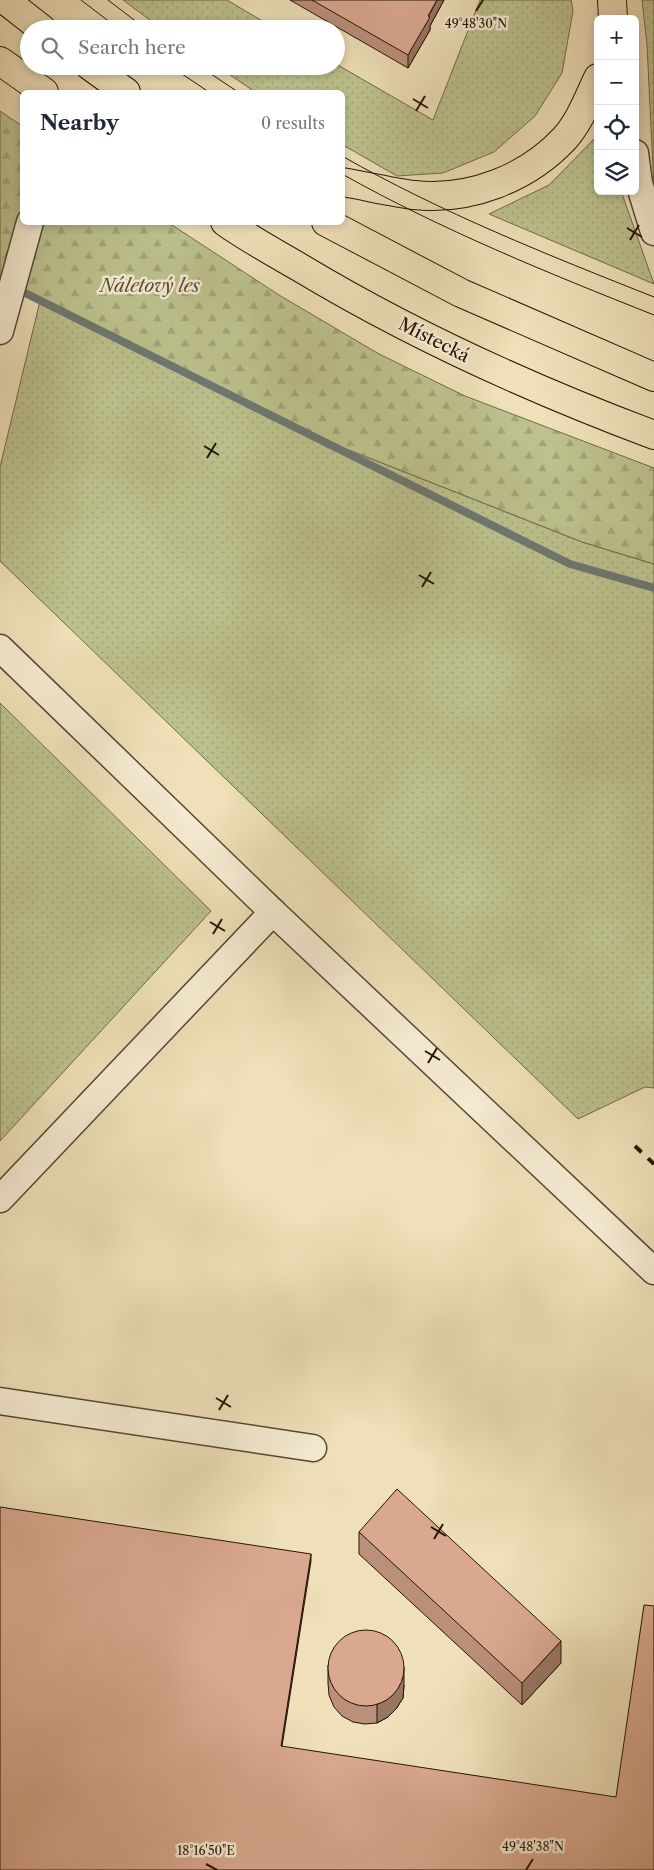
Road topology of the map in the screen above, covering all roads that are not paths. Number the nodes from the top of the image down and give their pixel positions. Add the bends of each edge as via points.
1 (5, 0) edge
2 (31, 20) edge
3 (0, 61) edge
4 (0, 73) edge
5 (102, 75) edge
6 (594, 86) edge
7 (41, 90) edge
8 (123, 90) edge
9 (20, 94) edge
10 (345, 183) edge
11 (639, 183) edge
12 (29, 225) edge
13 (216, 225) edge
14 (230, 225) edge
15 (332, 225) edge
16 (654, 232) edge
17 (338, 291) junction
18 (0, 331) edge
19 (654, 377) edge
20 (654, 435) edge
21 (0, 648) edge
22 (273, 912) junction
23 (0, 1199) edge
24 (654, 1271) edge
25 (0, 1401) edge
26 (313, 1448) dead end

1 - 2 highway
3 - 7 highway
4 - 9 highway
5 - 8 highway
6 - 10 highway via 566,137 525,171 508,180 468,192 415,195
11 - 16 street
12 - 18 street
13 - 17 highway
14 - 17 highway, Místecká
15 - 19 highway via 461,293
17 - 20 highway, Místecká via 528,386
21 - 22 street
22 - 23 street
22 - 24 street
25 - 26 street

